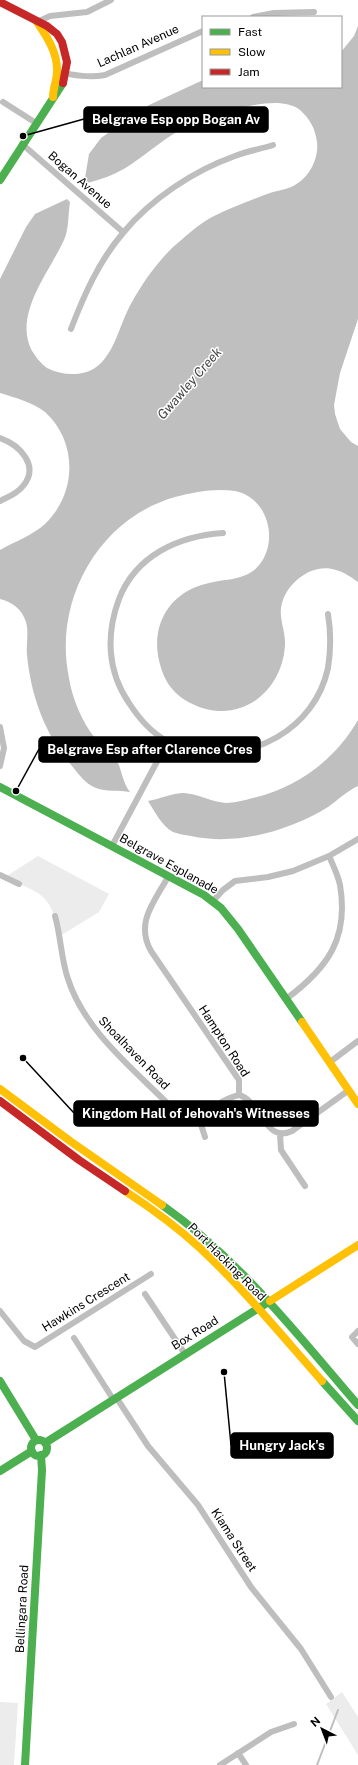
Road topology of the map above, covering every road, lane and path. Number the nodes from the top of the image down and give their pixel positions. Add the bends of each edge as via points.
1 (110, 0) edge
2 (0, 2) edge
3 (314, 12) dead end
4 (258, 16) edge
5 (37, 22) junction
6 (202, 31) edge
7 (57, 72) junction
8 (67, 74) junction
9 (53, 97) junction
10 (3, 102) dead end
11 (36, 122) junction
12 (22, 144) junction
13 (273, 145) dead end
14 (0, 180) edge
15 (123, 232) junction
16 (71, 329) dead end
17 (0, 438) edge
18 (0, 501) edge
19 (223, 533) dead end
20 (328, 614) dead end
21 (0, 727) edge
22 (168, 741) junction
23 (0, 766) edge
24 (0, 787) edge
25 (358, 839) edge
26 (112, 846) junction
27 (329, 856) junction
28 (0, 875) edge
29 (168, 877) junction
30 (19, 884) dead end
31 (213, 901) junction
32 (56, 916) dead end
33 (286, 999) junction
34 (358, 1041) edge
35 (330, 1062) junction
36 (0, 1089) edge
37 (349, 1090) junction
38 (239, 1095) junction
39 (0, 1101) edge
40 (358, 1104) edge
41 (198, 1115) junction
42 (280, 1134) junction
43 (205, 1137) dead end
44 (305, 1186) dead end
45 (358, 1245) edge
46 (151, 1274) dead end
47 (145, 1294) dead end
48 (268, 1302) junction
49 (258, 1308) junction
50 (0, 1311) edge
51 (358, 1331) edge
52 (74, 1338) dead end
53 (358, 1344) edge
54 (184, 1354) junction
55 (0, 1381) edge
56 (115, 1398) junction
57 (358, 1405) edge
58 (358, 1421) edge
59 (36, 1440) junction
60 (45, 1443) junction
61 (32, 1450) junction
62 (41, 1455) junction
63 (0, 1471) edge
64 (331, 1697) dead end
65 (294, 1724) dead end
66 (238, 1753) junction
67 (25, 1765) edge
68 (220, 1765) edge
69 (246, 1765) edge

1 - 5 street via 87,12 50,16
2 - 5 street
3 - 4 street
5 - 7 street via 54,50
5 - 8 street via 49,26 61,42 66,57
6 - 8 street, Lachlan Avenue via 105,75 93,77
7 - 8 street, Lachlan Avenue
7 - 9 street
8 - 9 street via 61,91
9 - 11 street
10 - 11 street
11 - 12 street
12 - 14 street
12 - 15 street, Bogan Avenue
13 - 15 street via 235,156 200,172 176,186
15 - 16 street via 98,269
17 - 18 street via 23,451 30,466 30,476 16,493
19 - 22 street via 205,534 182,540 150,558 132,575 112,619 110,648 114,674 137,714
20 - 22 street via 331,634 328,669 310,707 286,732 258,747 231,753 207,753
21 - 23 street via 4,748
22 - 26 street
24 - 26 street, Belgrave Esplanade
25 - 27 street
26 - 29 street, Belgrave Esplanade
27 - 31 street via 293,871 235,881
27 - 33 street via 340,884 341,933 330,955 315,974
28 - 30 street
29 - 31 street, Belgrave Esplanade
29 - 38 street, Hampton Road via 147,915 145,938 151,951 239,1080
31 - 33 street, Belgrave Esplanade via 233,922
32 - 41 street, Shoalhaven Road via 68,978 78,1004 90,1023 173,1108 180,1113
33 - 35 street, Belgrave Esplanade
34 - 35 street
35 - 37 street, Belgrave Esplanade
36 - 48 street, Port Hacking Road via 196,1229 222,1252
37 - 40 street, Belgrave Esplanade
37 - 42 street via 292,1131
38 - 41 street via 227,1098
38 - 42 street, Hampton Road via 249,1099 269,1128
39 - 49 street, Port Hacking Road via 70,1154 169,1222 214,1262
41 - 43 street
42 - 44 street via 281,1150
45 - 48 street, Box Road
46 - 50 street, Hawkins Crescent via 33,1347 24,1341
47 - 54 street
48 - 49 street, Box Road
48 - 57 street, Port Hacking Road
49 - 54 street, Box Road
49 - 58 street, Port Hacking Road
51 - 53 street via 352,1337
52 - 56 street, Kiama Street
54 - 56 street, Box Road
55 - 59 street
56 - 60 street, Box Road
56 - 64 street, Kiama Street via 148,1446 198,1505 251,1587 301,1650
59 - 60 street
59 - 61 street via 31,1446
60 - 62 street via 46,1450
61 - 62 street via 36,1455
61 - 63 street
62 - 67 street, Bellingara Road
65 - 66 street via 271,1732
66 - 68 street
66 - 69 street

